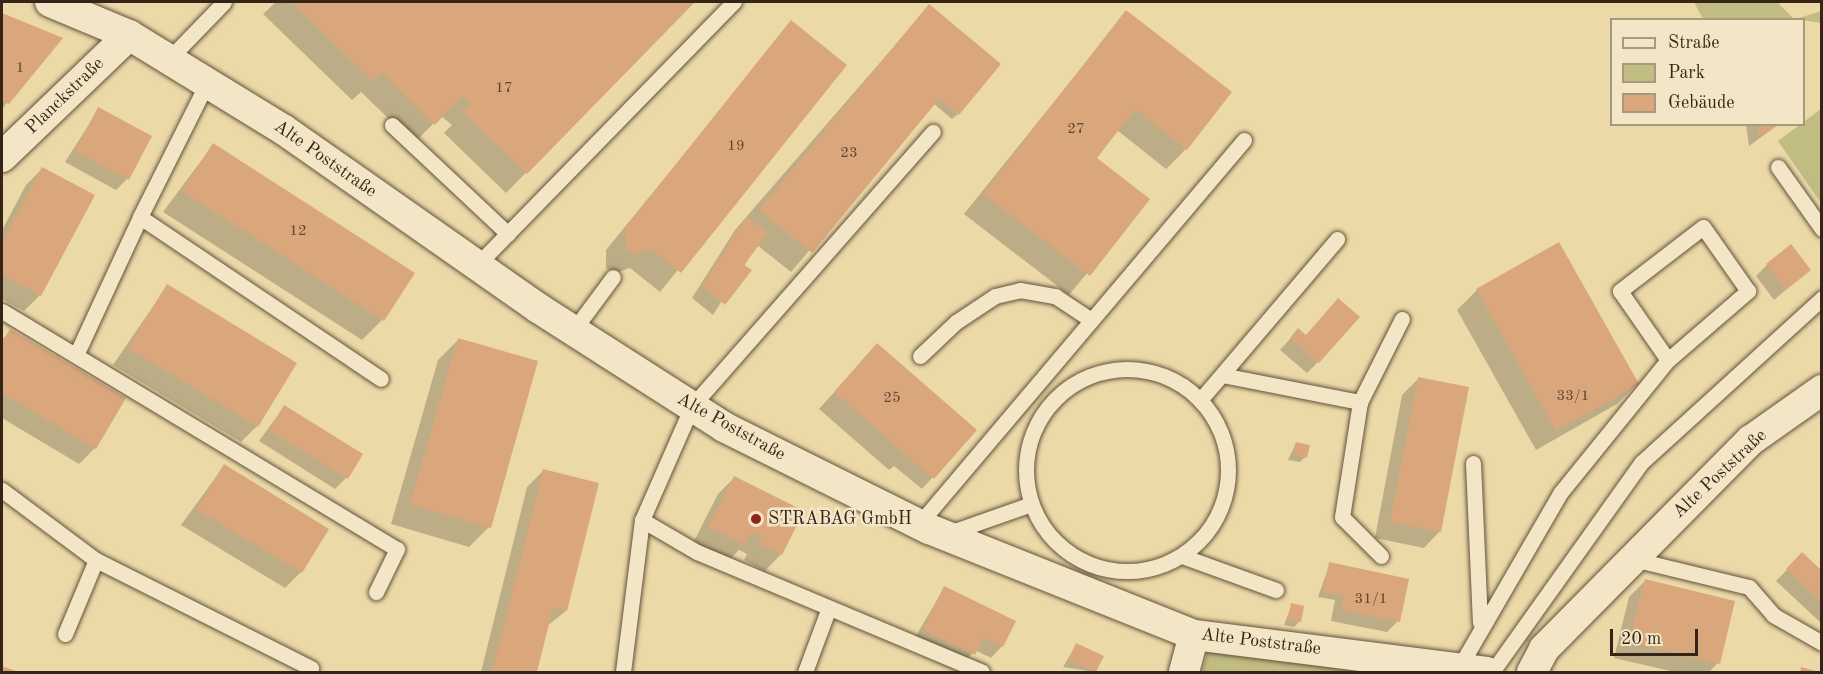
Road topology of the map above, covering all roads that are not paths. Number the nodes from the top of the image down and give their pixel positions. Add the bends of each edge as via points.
1 (50, 2) edge
2 (224, 2) edge
3 (734, 2) edge
4 (129, 35) junction
5 (169, 59) junction
6 (207, 83) junction
7 (392, 125) dead end
8 (933, 132) dead end
9 (1244, 140) dead end
10 (2, 157) edge
11 (1778, 166) dead end
12 (140, 217) junction
13 (1821, 229) edge
14 (508, 234) junction
15 (1337, 239) dead end
16 (477, 265) junction
17 (614, 277) dead end
18 (1821, 298) edge
19 (2, 312) edge
20 (1402, 319) dead end
21 (1091, 320) junction
22 (573, 331) junction
23 (76, 355) junction
24 (920, 356) dead end
25 (1668, 360) junction
26 (1222, 375) junction
27 (381, 379) dead end
28 (1821, 390) edge
29 (1201, 399) junction
30 (1360, 402) junction
31 (692, 406) junction
32 (1473, 463) dead end
33 (2, 490) edge
34 (1030, 504) junction
35 (642, 520) junction
36 (932, 529) junction
37 (1182, 556) junction
38 (1381, 556) dead end
39 (1633, 559) junction
40 (96, 560) junction
41 (1276, 590) dead end
42 (376, 592) dead end
43 (828, 610) junction
44 (1480, 623) junction
45 (65, 634) dead end
46 (1194, 635) junction
47 (1821, 643) edge
48 (311, 668) dead end
49 (1474, 669) edge
50 (623, 672) edge
51 (805, 672) edge
52 (982, 672) edge
53 (1184, 672) edge
54 (1492, 672) edge
55 (1532, 672) edge

1 - 4 street, Alte Poststraße
2 - 5 lane
3 - 14 lane
4 - 5 street, Alte Poststraße
4 - 10 street, Planckstraße
5 - 6 street, Alte Poststraße
6 - 12 lane
6 - 16 street, Alte Poststraße via 284,130
7 - 14 lane
8 - 31 lane
9 - 21 lane
11 - 13 lane
12 - 23 lane
12 - 27 lane
14 - 16 lane
15 - 26 lane
16 - 22 street, Alte Poststraße
17 - 22 lane
18 - 54 lane via 1642,462
19 - 23 lane
20 - 30 lane
21 - 24 lane via 1055,296 1020,290 995,296 975,309
21 - 36 lane
22 - 31 street, Alte Poststraße
23 - 42 lane via 396,549
25 - 25 lane via 1620,291 1703,227 1748,291
25 - 44 lane via 1561,492
26 - 29 lane
26 - 30 lane
28 - 39 street, Alte Poststraße via 1751,440
29 - 34 lane via 1162,374 1128,369 1073,383 1040,415 1029,447
29 - 37 lane via 1221,429 1230,464 1225,500 1209,532
30 - 38 lane via 1342,517
31 - 35 lane
31 - 36 street, Alte Poststraße
32 - 44 lane
33 - 40 lane
34 - 36 lane
34 - 37 lane via 1055,542 1094,567 1139,572
35 - 43 lane via 697,552
35 - 50 lane
36 - 46 street, Alte Poststraße
37 - 41 lane
39 - 47 lane via 1749,587 1773,615
39 - 55 street, Alte Poststraße via 1544,649
40 - 45 lane
40 - 48 lane
43 - 51 lane
43 - 52 lane
44 - 49 lane
46 - 49 street, Alte Poststraße
46 - 53 street

